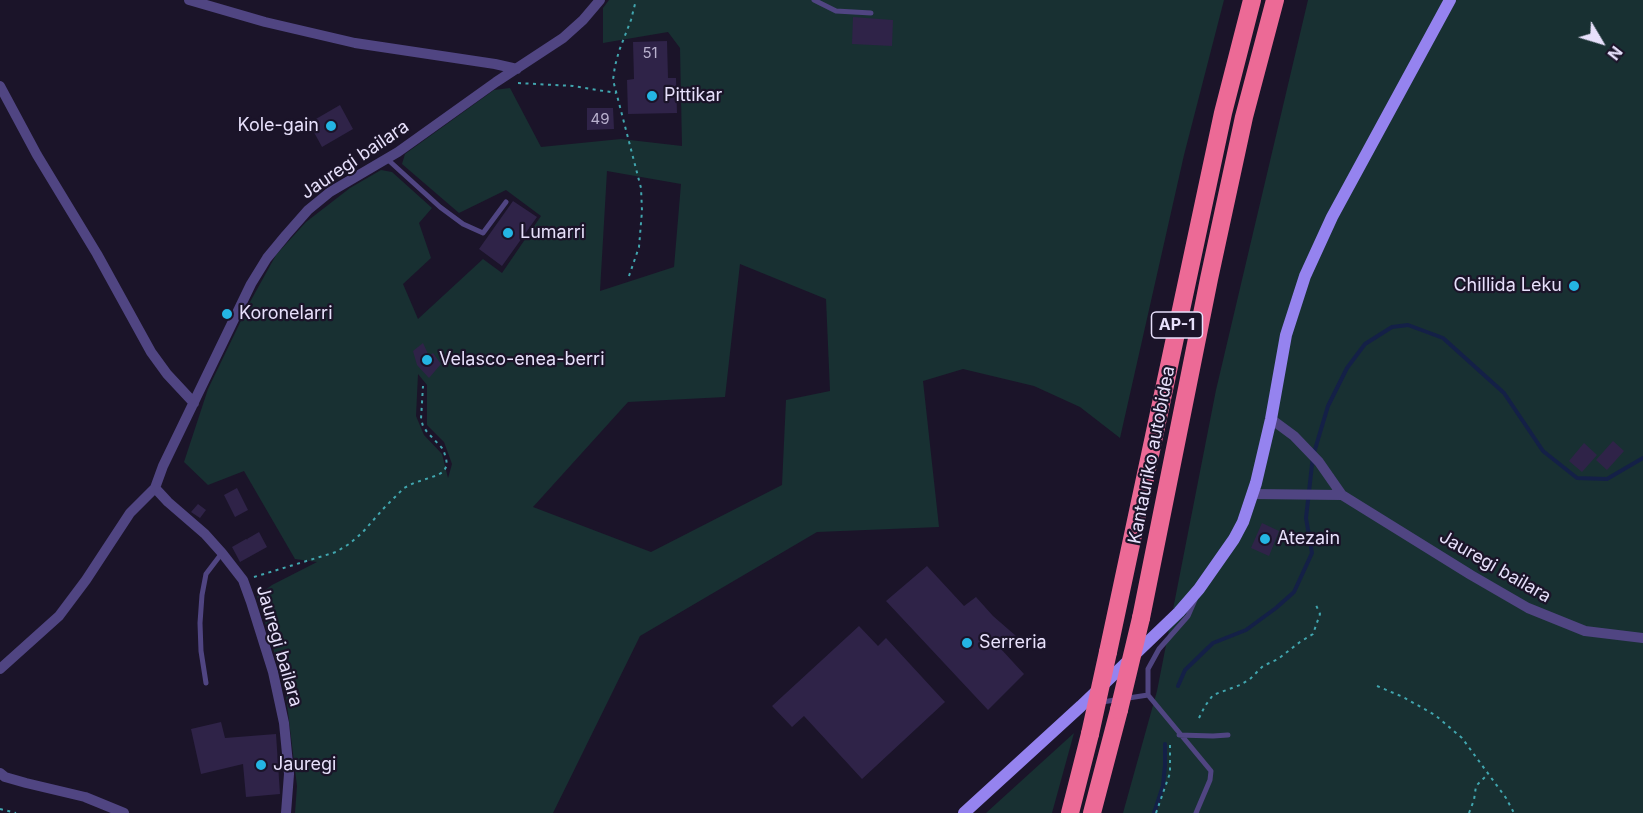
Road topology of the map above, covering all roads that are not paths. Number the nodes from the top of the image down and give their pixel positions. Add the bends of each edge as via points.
1 (189, 0) edge
2 (600, 0) edge
3 (814, 0) edge
4 (1252, 0) edge
5 (1275, 0) edge
6 (1450, 0) edge
7 (871, 13) dead end
8 (517, 69) junction
9 (0, 86) edge
10 (386, 159) junction
11 (506, 202) dead end
12 (194, 403) junction
13 (1271, 418) junction
14 (155, 488) junction
15 (1252, 494) junction
16 (1342, 495) junction
17 (222, 553) junction
18 (1199, 589) junction
19 (1643, 638) edge
20 (0, 669) edge
21 (206, 683) dead end
22 (1148, 695) junction
23 (1081, 706) junction
24 (1179, 735) junction
25 (1228, 735) dead end
26 (0, 773) edge
27 (124, 813) edge
28 (286, 813) edge
29 (964, 813) edge
30 (1070, 813) edge
31 (1092, 813) edge
32 (1196, 813) edge

1 - 8 street via 355,43
2 - 8 street, Jauregi bailara via 563,38
3 - 7 lane via 836,11
4 - 30 highway, Kantauriko autobidea / AP-1, bridge via 1223,113
5 - 31 highway, Kantauriko autobidea / AP-1, bridge via 1214,256 1141,618
6 - 13 main road via 1332,217 1305,276 1286,335
8 - 10 street, Jauregi bailara
9 - 12 street via 151,352
10 - 11 lane via 440,207 483,233
10 - 12 street, Jauregi bailara via 330,192 308,210 267,258
12 - 14 street, Jauregi bailara
13 - 15 main road
13 - 16 street, Jauregi bailara via 1319,462
14 - 17 street, Jauregi bailara
14 - 20 street, Jauregi bailara via 130,513 59,616
15 - 16 street
15 - 18 main road via 1243,522
16 - 19 street, Jauregi bailara via 1528,609 1585,631
17 - 21 lane via 206,574 202,595 200,642
17 - 28 street, Jauregi bailara via 243,580 273,672 289,774
18 - 22 lane via 1188,616 1148,669
18 - 23 main road
22 - 23 lane
22 - 24 lane
23 - 29 main road
24 - 25 lane
24 - 32 lane via 1210,771
26 - 27 street via 85,797

